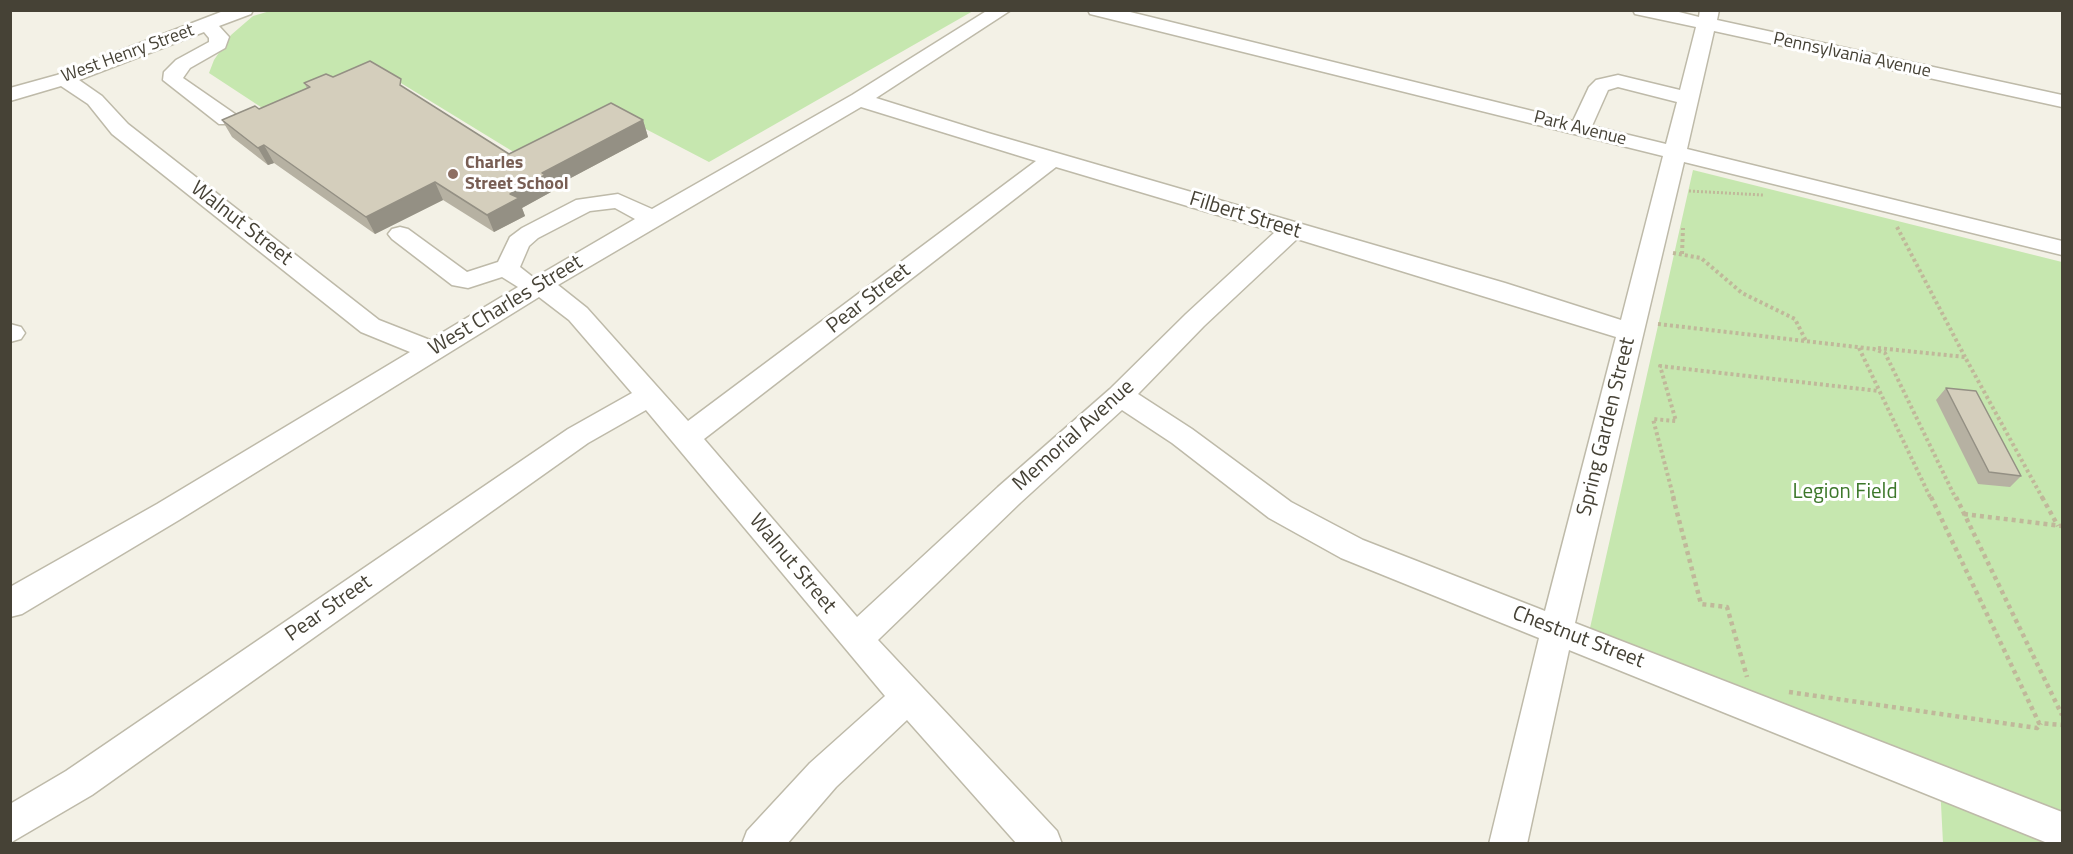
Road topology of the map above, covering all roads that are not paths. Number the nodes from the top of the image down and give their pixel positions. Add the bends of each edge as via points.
1 (244, 10) edge
2 (1002, 10) edge
3 (1097, 10) edge
4 (1642, 10) edge
5 (1708, 17) edge
6 (208, 25) junction
7 (64, 79) junction
8 (10, 95) edge
9 (1688, 98) junction
10 (859, 99) junction
11 (2062, 101) edge
12 (227, 119) edge
13 (1580, 129) junction
14 (1675, 153) junction
15 (1053, 159) junction
16 (653, 219) junction
17 (1291, 231) junction
18 (400, 234) dead end
19 (2062, 248) edge
20 (507, 269) junction
21 (538, 286) junction
22 (1632, 326) junction
23 (431, 350) junction
24 (649, 396) junction
25 (1120, 396) junction
26 (685, 438) junction
27 (10, 604) edge
28 (1557, 631) junction
29 (856, 640) junction
30 (908, 697) junction
31 (10, 825) edge
32 (2062, 830) edge
33 (761, 843) edge
34 (1043, 843) edge
35 (1508, 843) edge

1 - 6 street, West Henry Street
2 - 10 street, West Charles Street
3 - 13 street, Park Avenue
4 - 5 street, Pennsylvania Avenue
5 - 9 street, Spring Garden Street
5 - 11 street, Pennsylvania Avenue
6 - 7 street, West Henry Street
6 - 12 street via 219,37 218,44 183,63 174,72 173,80
7 - 8 street, West Henry Street
7 - 23 street, Walnut Street via 95,100 120,129 370,326
9 - 13 street via 1618,81 1603,84
9 - 14 street, Spring Garden Street
10 - 15 street, Filbert Street
10 - 16 street, West Charles Street
13 - 14 street, Park Avenue
14 - 19 street, Park Avenue
14 - 22 street, Spring Garden Street
15 - 17 street, Filbert Street
15 - 26 street, Pear Street
16 - 20 street via 618,201 584,205 530,232 519,242
16 - 21 street, West Charles Street
17 - 22 street, Filbert Street
17 - 25 street, Memorial Avenue via 1194,320
18 - 20 street via 461,279
20 - 21 street, Walnut Street
21 - 23 street, West Charles Street
21 - 24 street, Walnut Street via 578,314
22 - 28 street, Spring Garden Street
23 - 27 street, West Charles Street
24 - 26 street, Walnut Street
24 - 31 street, Pear Street via 578,436 79,783
25 - 28 street, Chestnut Street via 1182,436 1251,490 1315,530 1352,549
25 - 29 street, Memorial Avenue
26 - 29 street, Walnut Street
28 - 32 street, Chestnut Street
28 - 35 street, Spring Garden Street
29 - 30 street, Walnut Street
30 - 33 street via 823,775
30 - 34 street, Walnut Street

